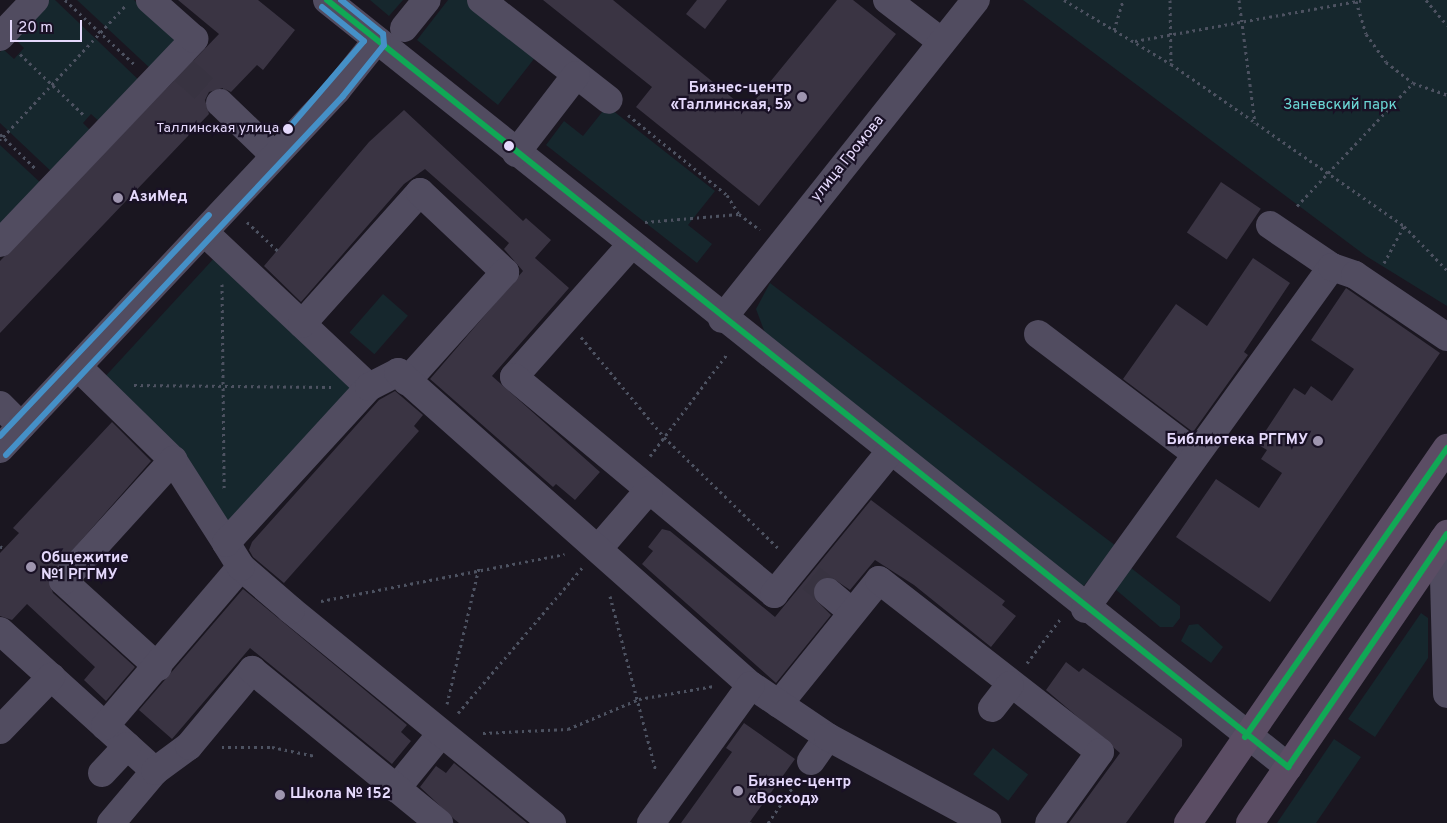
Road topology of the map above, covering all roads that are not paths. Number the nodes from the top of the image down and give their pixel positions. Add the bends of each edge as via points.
1 (35, 0) edge
2 (150, 0) edge
3 (327, 0) edge
4 (427, 0) edge
5 (481, 0) edge
6 (886, 0) edge
7 (976, 0) edge
8 (404, 28) dead end
9 (1, 36) edge
10 (376, 40) junction
11 (942, 42) junction
12 (576, 75) junction
13 (609, 100) road end
14 (220, 103) tunnel mouth
15 (516, 153) junction
16 (275, 156) junction
17 (1270, 225) dead end
18 (633, 234) junction
19 (213, 240) junction
20 (0, 243) edge
21 (1332, 267) junction
22 (722, 319) junction
23 (302, 324) junction
24 (1038, 334) dead end
25 (1447, 337) edge
26 (87, 376) junction
27 (407, 381) junction
28 (369, 388) junction
29 (0, 405) edge
30 (22, 426) junction
31 (0, 448) edge
32 (1447, 448) edge
33 (890, 452) junction
34 (1196, 454) junction
35 (173, 460) junction
36 (641, 483) junction
37 (1445, 537) edge
38 (226, 544) junction
39 (598, 549) junction
40 (242, 567) junction
41 (812, 579) junction
42 (1080, 605) junction
43 (852, 612) junction
44 (0, 631) edge
45 (158, 668) junction
46 (50, 677) junction
47 (751, 684) junction
48 (1010, 685) junction
49 (1447, 694) edge
50 (779, 704) junction
51 (992, 708) dead end
52 (105, 726) junction
53 (0, 730) edge
54 (440, 735) junction
55 (828, 737) junction
56 (1246, 737) junction
57 (127, 746) junction
58 (811, 761) road end
59 (1288, 767) junction
60 (155, 771) junction
61 (102, 773) dead end
62 (396, 789) junction
63 (658, 814) edge
64 (111, 823) edge
65 (439, 823) edge
66 (552, 823) edge
67 (986, 823) edge
68 (1050, 823) edge
69 (1188, 823) edge
70 (1250, 823) edge

1 - 9 street
2 - 20 street via 194,39 178,66 153,81
3 - 10 street
4 - 8 street
5 - 12 street
6 - 11 street
7 - 11 street, улица Громова
10 - 15 street
10 - 16 street
11 - 22 street, улица Громова
12 - 13 street
12 - 15 street
14 - 16 street
15 - 18 street
16 - 19 street
17 - 21 street
18 - 22 street
18 - 36 street via 566,319 514,377
19 - 23 street
19 - 26 street
21 - 25 street via 1372,286
21 - 34 street
22 - 33 street
23 - 27 street via 420,192 506,272
23 - 28 street
24 - 34 street
26 - 30 street
26 - 35 street
27 - 28 street via 398,372
27 - 39 street
28 - 38 street
29 - 30 street
30 - 31 street
32 - 56 main road
33 - 41 street
33 - 42 street
34 - 42 street
35 - 38 street
35 - 45 street via 63,581
36 - 39 street
36 - 41 street via 774,594
37 - 49 street
37 - 59 main road
38 - 40 street
39 - 47 street
40 - 45 street
40 - 54 street
41 - 43 street
42 - 56 street
43 - 48 street via 879,580
43 - 50 street
44 - 46 street
45 - 52 street
46 - 52 street
46 - 53 street
47 - 50 street
47 - 63 street
48 - 51 street
48 - 68 street via 1100,752
50 - 55 street
52 - 57 street
54 - 62 street
54 - 66 street
55 - 58 street
55 - 67 street
56 - 59 street
56 - 69 main road
57 - 60 street
57 - 61 street
59 - 70 main road
60 - 62 street via 189,746 252,670
60 - 64 street
62 - 65 street

